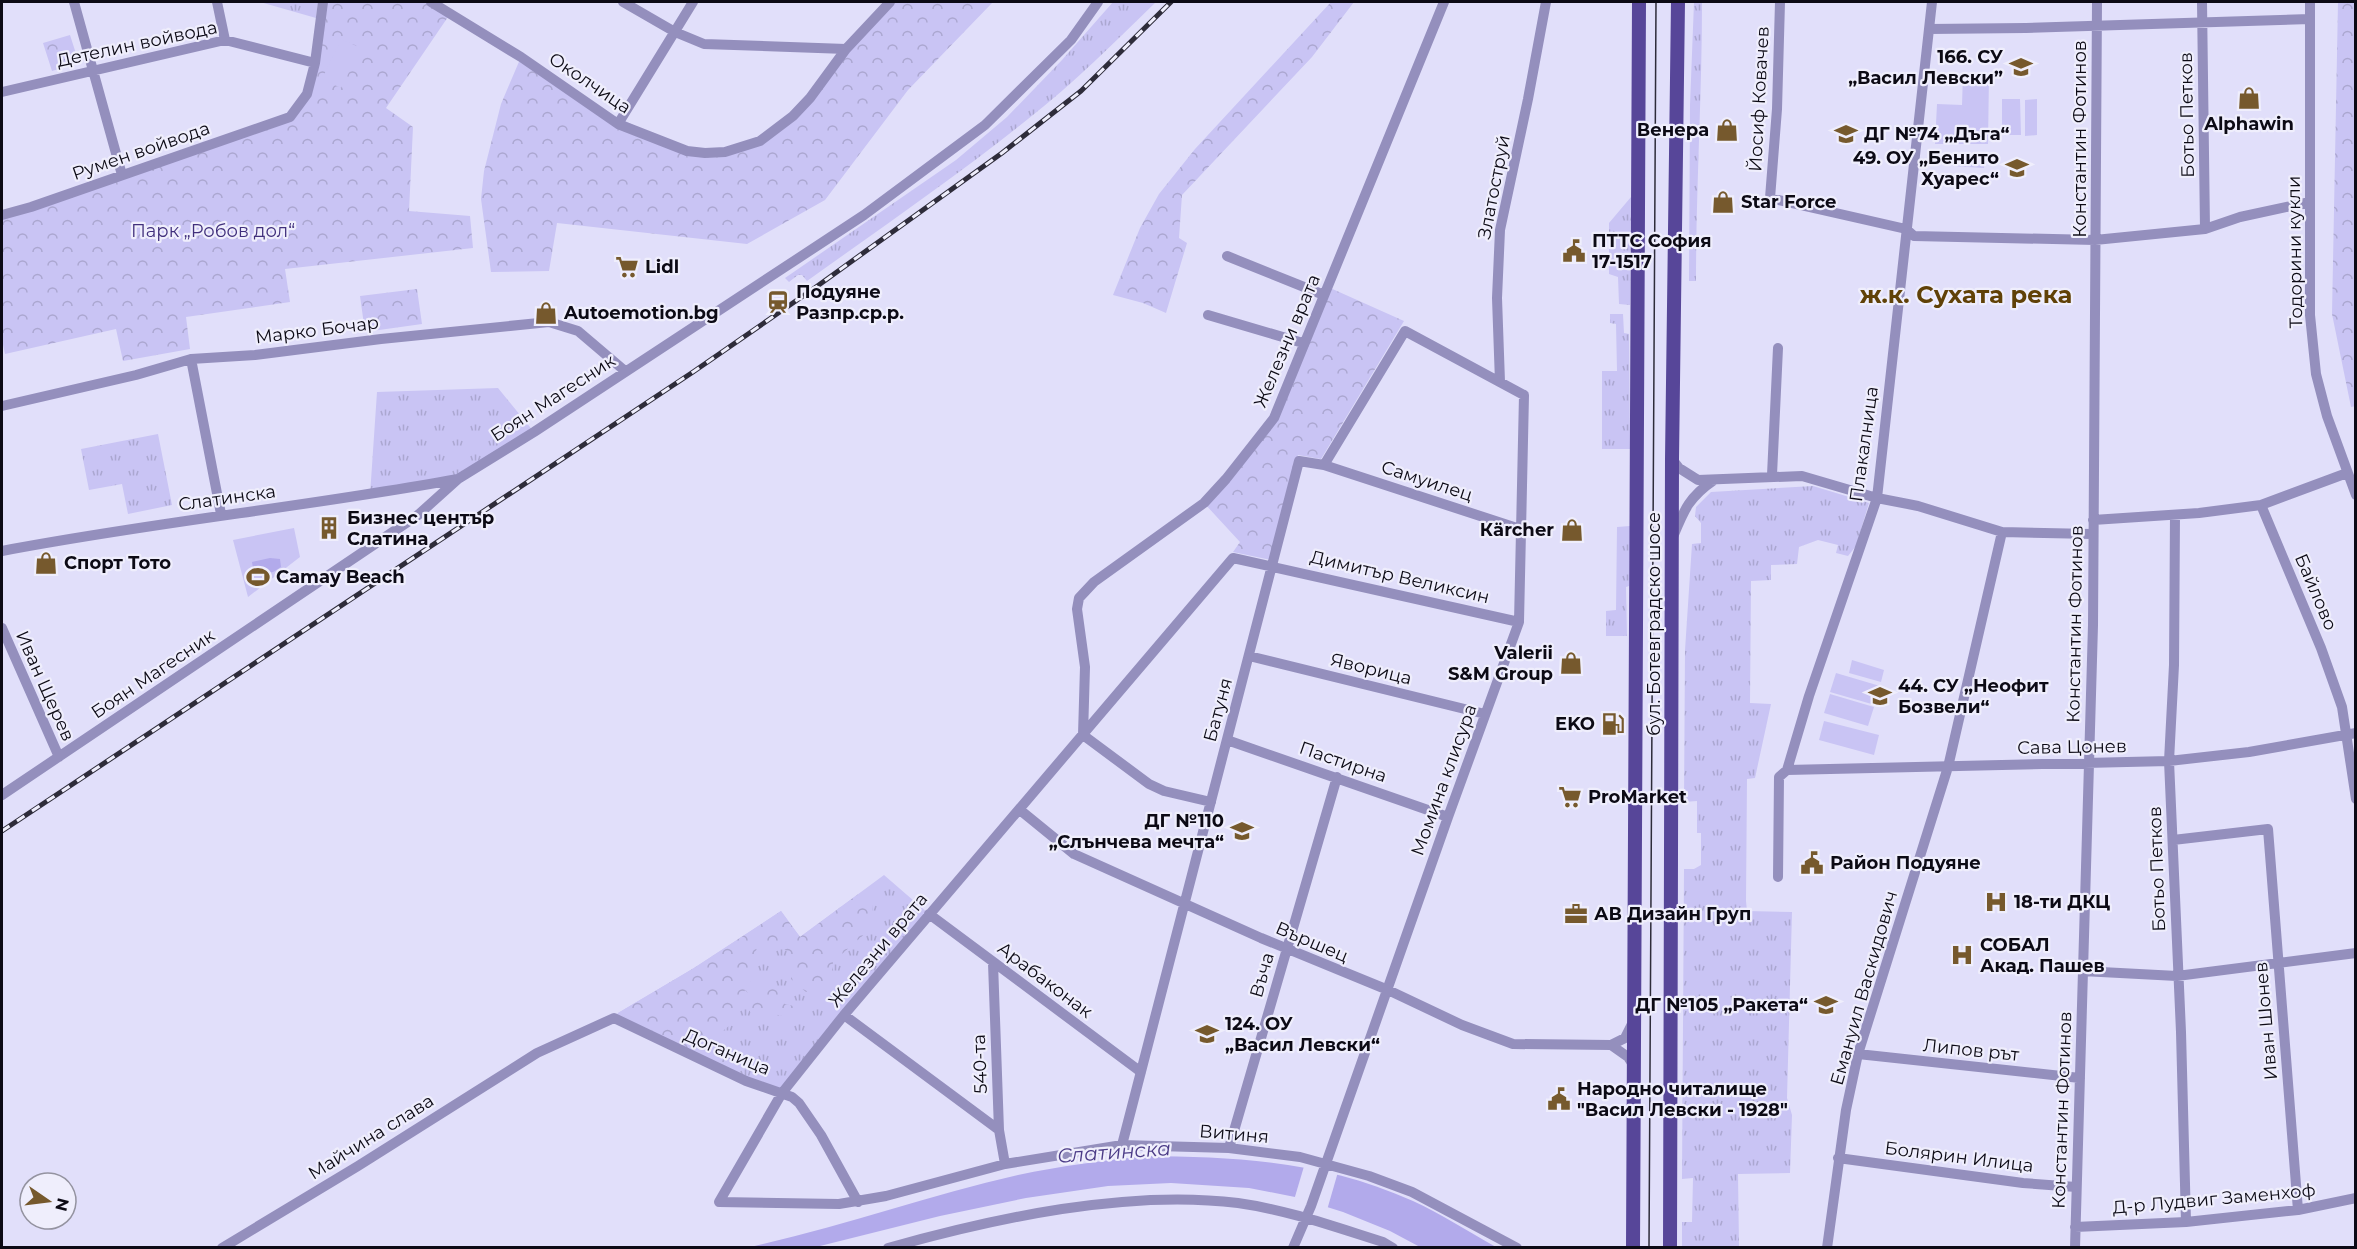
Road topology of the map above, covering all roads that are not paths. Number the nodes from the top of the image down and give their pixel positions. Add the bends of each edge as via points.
1 (74, 2) edge
2 (217, 2) edge
3 (323, 2) edge
4 (431, 2) edge
5 (623, 2) edge
6 (693, 2) edge
7 (890, 2) edge
8 (1098, 2) edge
9 (1444, 2) edge
10 (1546, 2) edge
11 (1639, 2) edge
12 (1678, 2) edge
13 (1780, 2) edge
14 (1932, 2) edge
15 (2097, 2) edge
16 (2202, 2) edge
17 (2310, 2) edge
18 (2310, 19) junction
19 (2203, 22) junction
20 (2097, 26) junction
21 (1929, 29) junction
22 (675, 32) junction
23 (225, 40) junction
24 (846, 49) junction
25 (315, 63) junction
26 (93, 70) junction
27 (2, 92) edge
28 (618, 124) junction
29 (122, 175) junction
30 (2310, 202) junction
31 (2, 215) edge
32 (1906, 229) junction
33 (2205, 229) junction
34 (2096, 240) junction
35 (1227, 256) dead end
36 (1324, 295) junction
37 (1208, 315) dead end
38 (1303, 343) junction
39 (1778, 348) dead end
40 (191, 359) junction
41 (625, 371) junction
42 (1500, 382) junction
43 (2, 406) edge
44 (1672, 459) junction
45 (1324, 465) junction
46 (2347, 473) junction
47 (1772, 475) junction
48 (458, 479) junction
49 (1714, 480) junction
50 (2355, 495) edge
51 (1877, 498) junction
52 (2261, 505) junction
53 (221, 514) junction
54 (2175, 515) junction
55 (2093, 520) junction
56 (1520, 529) junction
57 (2002, 532) junction
58 (2092, 534) junction
59 (1672, 539) junction
60 (2, 551) edge
61 (1273, 565) junction
62 (1519, 622) junction
63 (2, 628) edge
64 (1249, 656) junction
65 (1485, 714) junction
66 (2352, 734) edge
67 (1083, 735) junction
68 (1227, 740) junction
69 (59, 757) junction
70 (2169, 761) junction
71 (2089, 764) junction
72 (1948, 767) junction
73 (1787, 770) junction
74 (1337, 777) junction
75 (2, 795) edge
76 (2355, 799) edge
77 (1211, 802) junction
78 (1020, 810) junction
79 (1448, 817) junction
80 (2173, 840) junction
81 (1778, 877) dead end
82 (1185, 904) junction
83 (929, 914) junction
84 (1287, 950) junction
85 (2355, 953) edge
86 (993, 963) junction
87 (2277, 964) junction
88 (2082, 971) junction
89 (2177, 976) junction
90 (1388, 990) junction
91 (844, 1015) junction
92 (1635, 1019) junction
93 (1611, 1046) junction
94 (537, 1053) joint
95 (1858, 1054) junction
96 (1634, 1067) junction
97 (1141, 1072) junction
98 (2080, 1078) junction
99 (782, 1093) junction
100 (999, 1130) junction
101 (1122, 1145) junction
102 (1229, 1148) junction
103 (1838, 1158) junction
104 (1005, 1164) junction
105 (1325, 1166) junction
106 (2076, 1186) junction
107 (2355, 1198) edge
108 (719, 1202) joint
109 (858, 1202) junction
110 (2298, 1210) junction
111 (1307, 1218) junction
112 (2186, 1222) junction
113 (2075, 1227) junction
114 (222, 1248) edge
115 (888, 1248) edge
116 (1293, 1248) edge
117 (1394, 1248) edge
118 (1517, 1248) edge
119 (1633, 1248) edge
120 (1670, 1248) edge
121 (1827, 1248) edge
122 (2075, 1248) edge

1 - 26 street
2 - 23 street
3 - 25 street
4 - 28 street, Околчица
5 - 22 street
6 - 22 street
7 - 24 street
8 - 41 street, Боян Магесник via 1071,40 985,125 864,215
9 - 36 street, Железни врата
10 - 42 street, Златоструй via 1500,230
11 - 92 main road, бул. Ботевградско шосе
12 - 44 main road, бул. Ботевградско шосе
13 - 32 street, Йосиф Ковачев via 1770,198
14 - 21 street, Плакалница
15 - 20 street, Константин Фотинов
16 - 19 street, Ботьо Петков
17 - 18 street, Тодорини кукли
18 - 19 street
18 - 30 street, Тодорини кукли
19 - 20 street
19 - 33 street, Ботьо Петков
20 - 21 street
20 - 34 street, Константин Фотинов
21 - 32 street, Плакалница
22 - 24 street via 704,44
22 - 28 street
23 - 25 street, Детелин войвода
23 - 26 street, Детелин войвода
24 - 28 street, Околчица via 798,111 760,141 742,147 725,152 687,151
25 - 29 street, Румен войвода via 307,94 290,117
26 - 27 street, Детелин войвода
26 - 29 street
29 - 31 street, Румен войвода
30 - 33 street
30 - 46 street, Тодорини кукли via 2310,315 2316,374
32 - 34 street via 1914,236
32 - 51 street, Плакалница
33 - 34 street
34 - 55 street, Константин Фотинов
35 - 36 street
36 - 38 street, Железни врата
37 - 38 street
38 - 67 street, Железни врата via 1274,418 1226,478 1204,503 1103,575 1079,598 1085,667
39 - 47 street
40 - 41 street, Марко Бочар via 549,322 578,332
40 - 43 street, Марко Бочар
40 - 53 street
41 - 48 street, Боян Магесник
42 - 45 street via 1406,331
42 - 56 street, Момина клисура via 1524,395
44 - 49 street via 1687,475
44 - 59 main road, бул. Ботевградско шосе
45 - 56 street, Самуилец
45 - 61 street, Батуня via 1299,460
46 - 50 street, Тодорини кукли
46 - 52 street
47 - 49 street
47 - 51 street via 1802,476
48 - 53 street, Слатинска
48 - 69 street, Боян Магесник via 418,515
49 - 59 street via 1689,501
51 - 57 street via 1918,506
51 - 73 street, Плакалница
52 - 54 street
52 - 66 street, Байлово via 2330,670
53 - 60 street, Слатинска
54 - 55 street
54 - 70 street, Ботьо Петков
55 - 58 street, Константин Фотинов
56 - 62 street, Момина клисура
57 - 58 street
57 - 72 street, Емануил Васкидович
58 - 71 street, Константин Фотинов
59 - 120 main road, бул. Ботевградско шосе
61 - 62 street, Димитър Великсин
61 - 64 street, Батуня
61 - 67 street, Железни врата via 1233,558
62 - 65 street, Момина клисура
63 - 69 street, Иван Щерев
64 - 65 street, Яворица
64 - 68 street, Батуня
65 - 79 street, Момина клисура
66 - 70 street, Сава Цонев
66 - 76 street, Байлово
67 - 77 street via 1149,784
67 - 78 street, Железни врата
68 - 74 street, Пастирна
68 - 77 street, Батуня
69 - 75 street, Боян Магесник
70 - 71 street, Сава Цонев
70 - 80 street, Ботьо Петков
71 - 72 street, Сава Цонев
71 - 88 street, Константин Фотинов
72 - 73 street, Сава Цонев
72 - 95 street, Емануил Васкидович
73 - 81 street, Плакалница via 1778,783
74 - 79 street, Пастирна
74 - 84 street, Въча
77 - 82 street, Батуня
78 - 82 street, Вършец via 1074,854
78 - 83 street, Железни врата
79 - 90 street, Момина клисура
80 - 87 street, Иван Шонев via 2268,829
80 - 89 street, Ботьо Петков
82 - 84 street, Вършец
82 - 97 street, Батуня
83 - 86 street, Арабаконак
83 - 91 street, Железни врата
84 - 90 street, Вършец
84 - 102 street, Въча
85 - 87 street
86 - 97 street, Арабаконак
86 - 100 street, 540-та
87 - 89 street
87 - 110 street, Иван Шонев
88 - 89 street
88 - 98 street, Константин Фотинов
89 - 112 street, Ботьо Петков
90 - 93 street, Вършец via 1513,1044
90 - 105 street, Момина клисура
91 - 99 street, Железни врата
91 - 100 street
92 - 93 street via 1625,1038
92 - 96 main road, бул. Ботевградско шосе
93 - 96 street via 1628,1057
94 - 99 street, Доганица via 615,1018 746,1081
94 - 114 street, Майчина слава
95 - 98 street, Липов рът
95 - 103 street, Емануил Васкидович
96 - 119 main road, бул. Ботевградско шосе
97 - 101 street, Батуня
98 - 106 street, Константин Фотинов
99 - 108 street, Железни врата
99 - 109 street, Доганица via 799,1103
100 - 104 street, 540-та
101 - 102 street, Витиня
101 - 104 street, Витиня
102 - 105 street, Витиня via 1300,1157
103 - 106 street, Болярин Илица via 2023,1183
103 - 121 street, Емануил Васкидович
104 - 109 street, Витиня
105 - 111 street, Момина клисура
105 - 118 street, Витиня via 1412,1192
106 - 113 street, Константин Фотинов
107 - 110 street, Д-р Лудвиг Заменхоф
108 - 109 street, Витиня
110 - 112 street, Д-р Лудвиг Заменхоф
111 - 115 street via 1227,1203 1092,1205 1037,1213
111 - 116 street, Момина клисура
111 - 117 street
112 - 113 street, Д-р Лудвиг Заменхоф
113 - 122 street, Константин Фотинов

